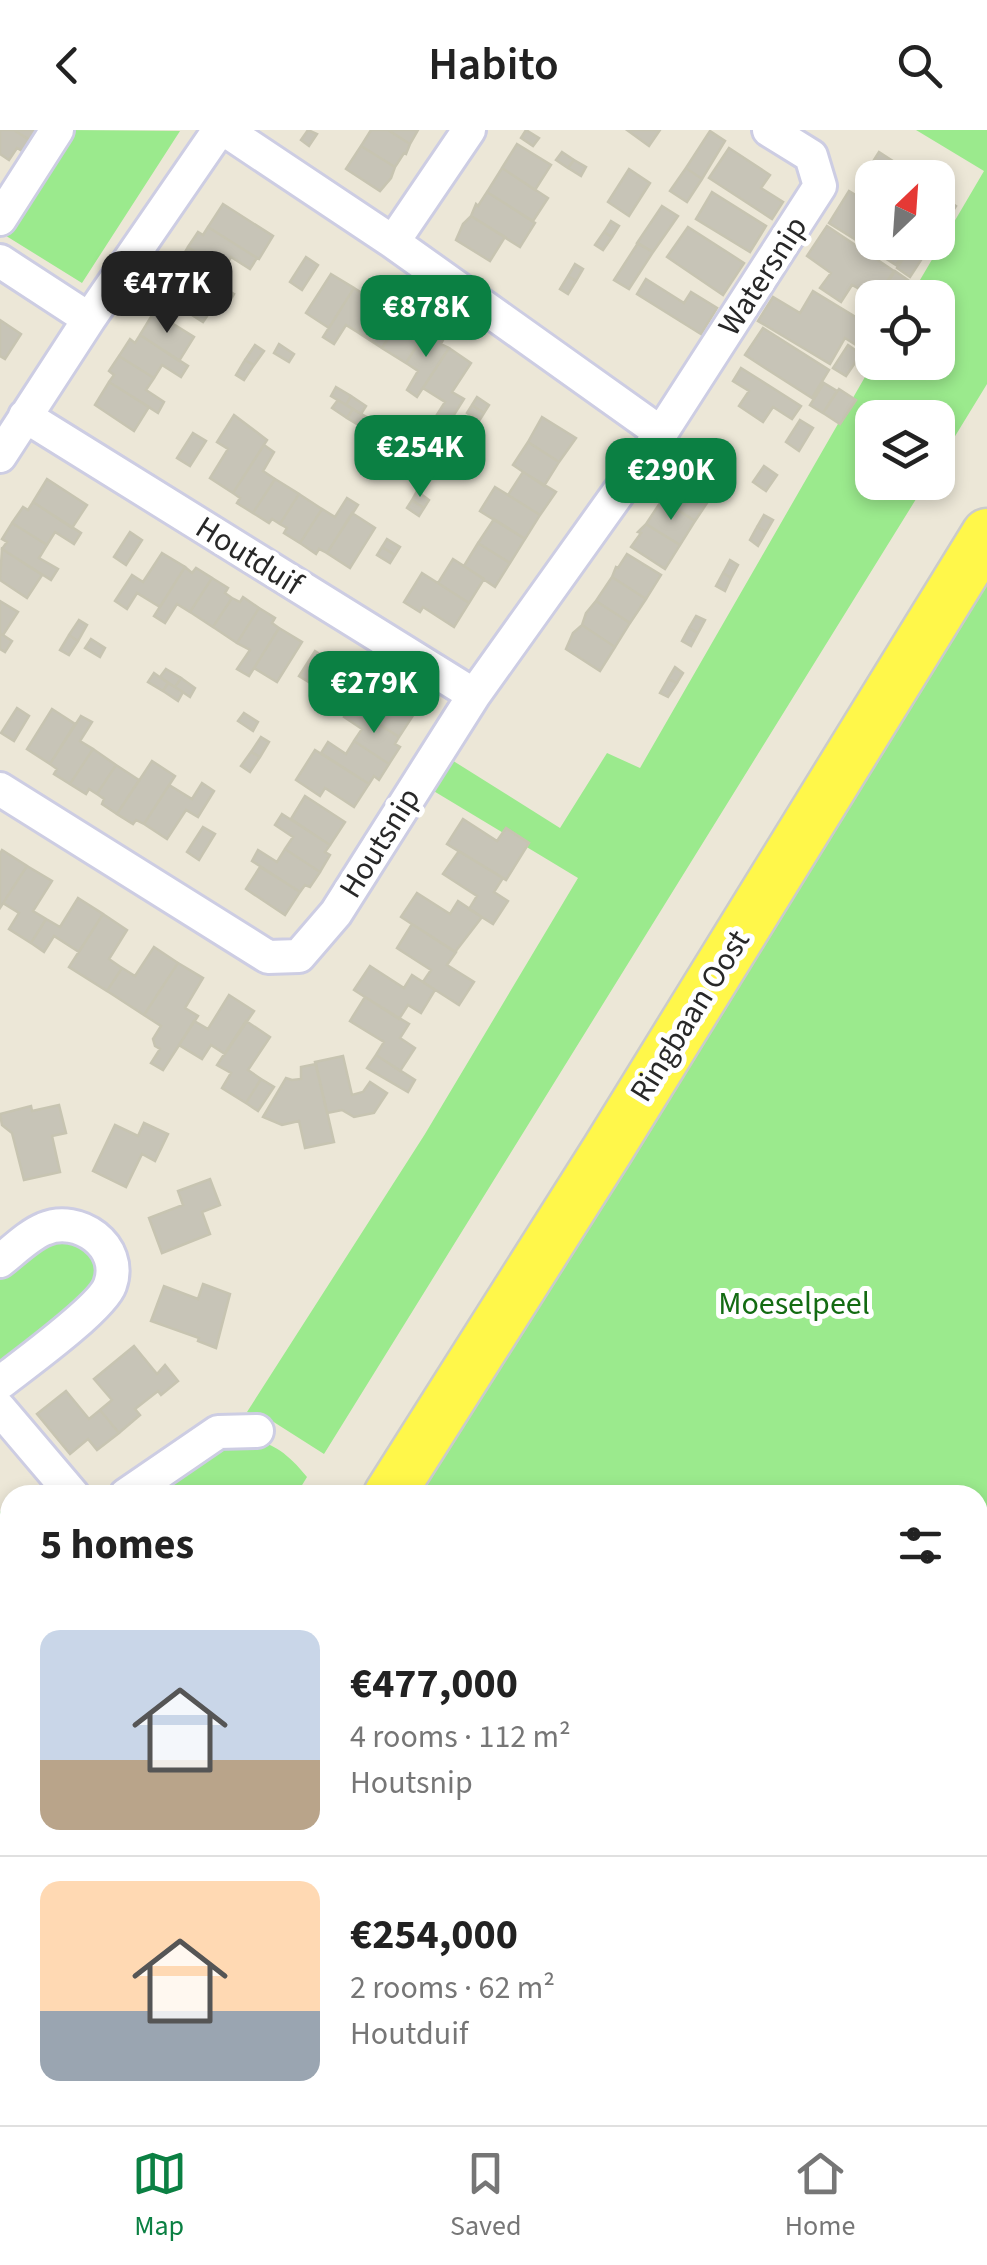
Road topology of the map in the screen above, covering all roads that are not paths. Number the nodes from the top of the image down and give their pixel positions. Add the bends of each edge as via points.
1 (57, 130) edge
2 (222, 130) edge
3 (468, 130) edge
4 (769, 130) edge
5 (0, 219) edge
6 (394, 242) junction
7 (0, 261) edge
8 (89, 318) junction
9 (25, 416) junction
10 (661, 434) junction
11 (0, 456) edge
12 (987, 534) edge
13 (474, 695) junction
14 (0, 789) edge
15 (0, 1261) edge
16 (0, 1384) edge
17 (0, 1410) edge
18 (257, 1431) dead end
19 (64, 1485) edge
20 (141, 1485) edge
21 (395, 1485) edge

1 - 5 street
2 - 6 street
2 - 8 street
3 - 6 street
4 - 10 street, Watersnip via 811,156 820,186
6 - 10 street
7 - 8 street
8 - 9 street
9 - 11 street
9 - 13 street, Houtduif
10 - 13 street, Houtsnip
12 - 21 main road, Ringbaan Oost
13 - 14 street, Houtsnip via 336,913 299,956 268,958
15 - 16 street via 43,1229 69,1223 100,1239 113,1265 110,1288
17 - 19 street
18 - 20 street via 218,1432

